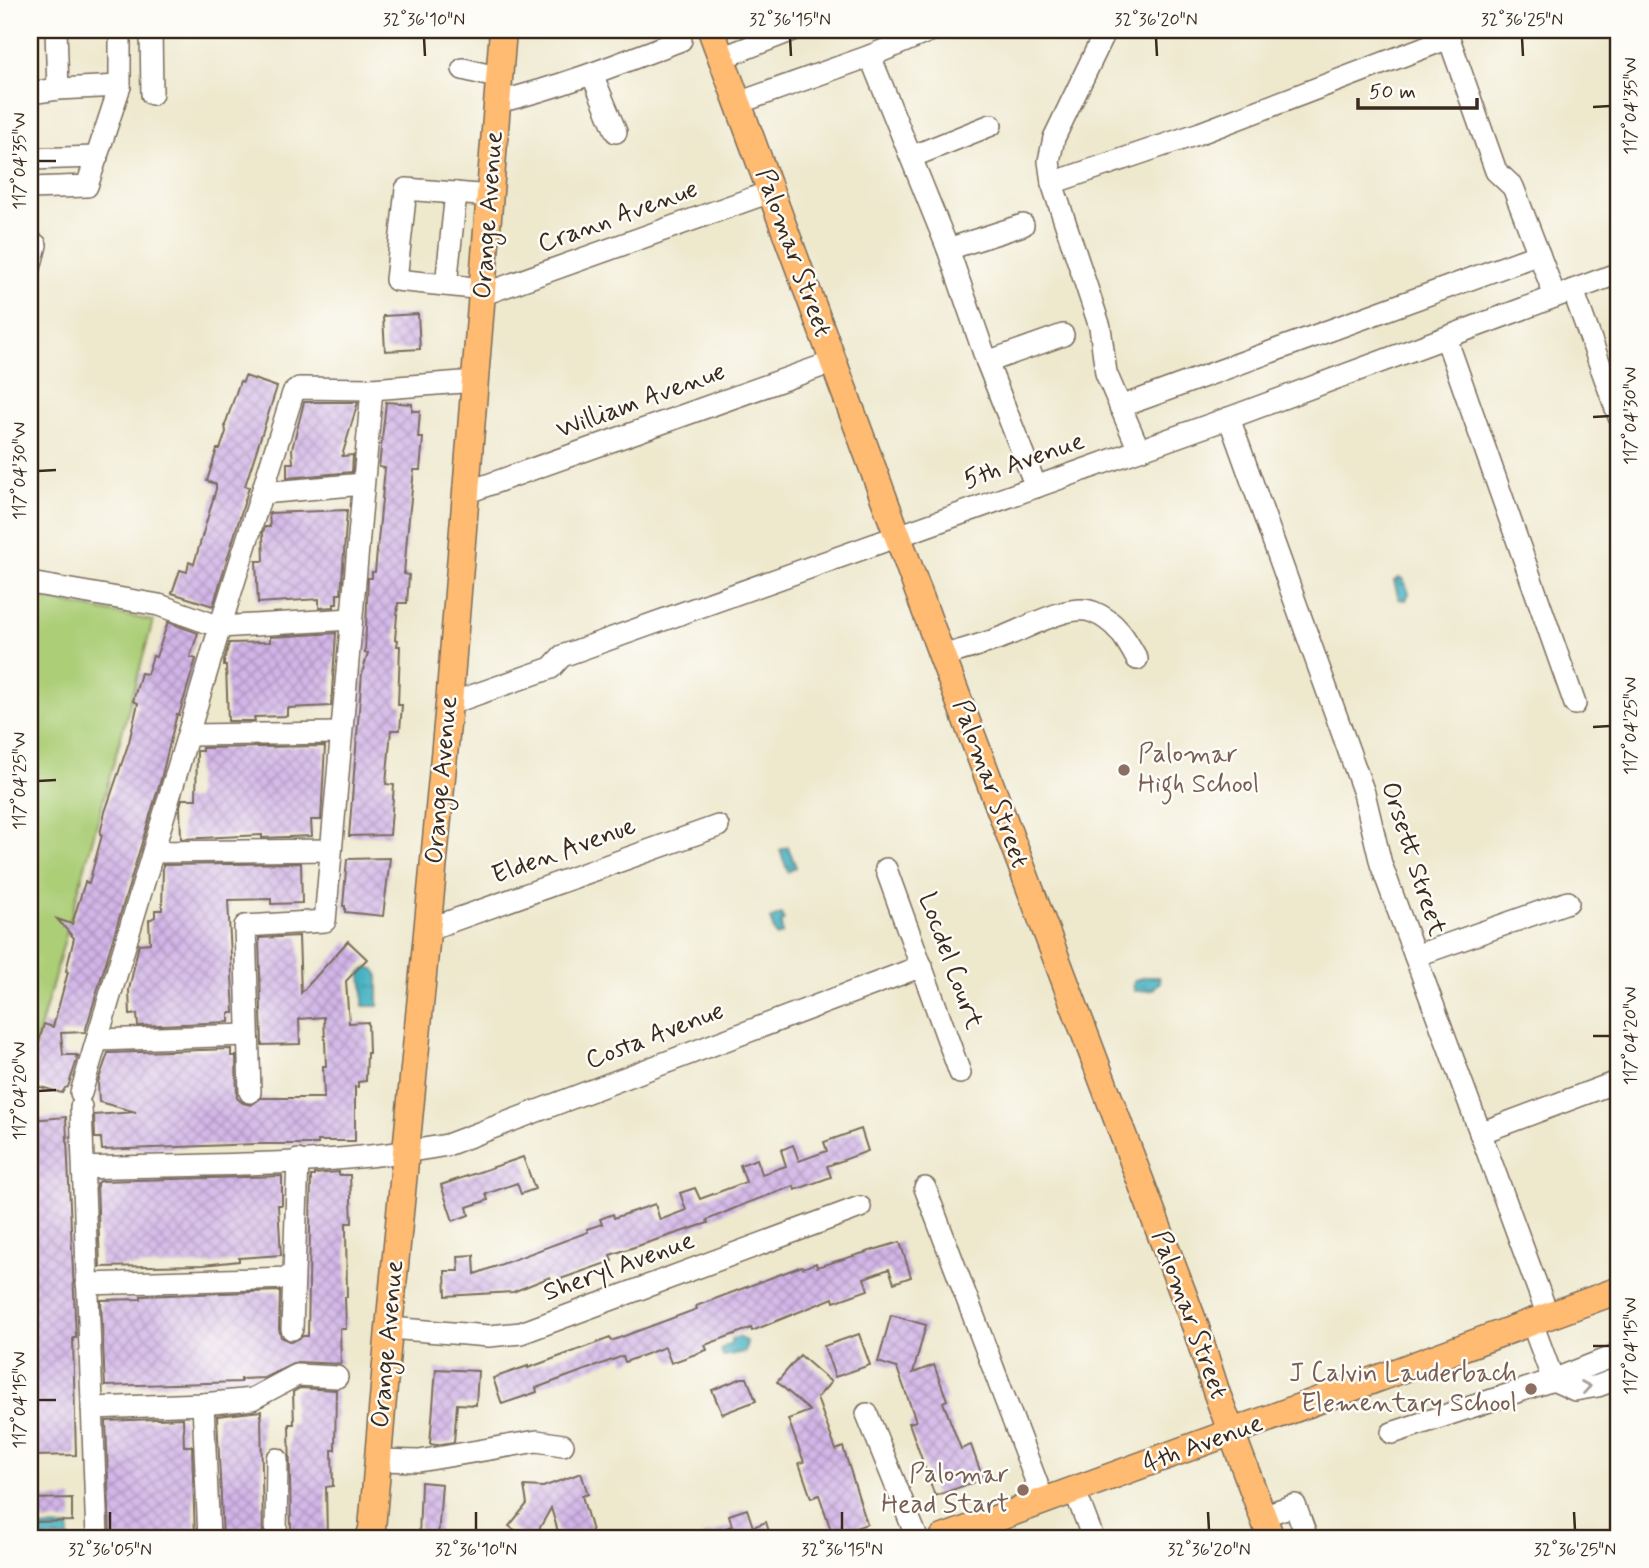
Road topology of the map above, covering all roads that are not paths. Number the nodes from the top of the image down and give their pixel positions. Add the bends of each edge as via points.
1 (56, 30) edge
2 (120, 30) edge
3 (150, 30) edge
4 (503, 30) edge
5 (711, 30) edge
6 (793, 30) edge
7 (932, 30) edge
8 (1107, 30) edge
9 (1448, 34) edge
10 (681, 40) dead end
11 (870, 56) junction
12 (721, 58) junction
13 (463, 69) dead end
14 (592, 74) junction
15 (120, 86) junction
16 (58, 89) junction
17 (499, 90) junction
18 (30, 93) edge
19 (152, 94) dead end
20 (738, 103) junction
21 (991, 125) dead end
22 (616, 132) dead end
23 (97, 157) junction
24 (911, 157) junction
25 (30, 159) edge
26 (1052, 183) junction
27 (30, 188) edge
28 (770, 192) junction
29 (456, 193) junction
30 (491, 196) junction
31 (1023, 225) dead end
32 (30, 246) edge
33 (948, 249) junction
34 (1539, 254) junction
35 (30, 268) edge
36 (1619, 273) edge
37 (446, 285) junction
38 (484, 292) junction
39 (1564, 293) junction
40 (1063, 335) dead end
41 (1446, 338) junction
42 (833, 362) junction
43 (986, 362) junction
44 (475, 382) junction
45 (372, 389) junction
46 (1120, 407) junction
47 (1619, 417) edge
48 (1228, 418) junction
49 (1139, 450) junction
50 (363, 484) junction
51 (1037, 487) junction
52 (468, 492) junction
53 (263, 493) junction
54 (897, 535) junction
55 (30, 583) edge
56 (351, 619) junction
57 (220, 627) junction
58 (942, 656) junction
59 (1137, 659) dead end
60 (1575, 704) dead end
61 (450, 705) junction
62 (341, 733) junction
63 (188, 735) junction
64 (718, 826) dead end
65 (331, 850) junction
66 (154, 852) junction
67 (886, 869) dead end
68 (1568, 902) dead end
69 (429, 929) junction
70 (1415, 956) junction
71 (922, 966) junction
72 (247, 1035) junction
73 (98, 1040) junction
74 (960, 1073) dead end
75 (1619, 1080) edge
76 (250, 1092) dead end
77 (1480, 1133) junction
78 (406, 1152) junction
79 (298, 1160) junction
80 (84, 1168) junction
81 (925, 1188) dead end
82 (860, 1207) dead end
83 (292, 1278) junction
84 (87, 1283) junction
85 (1619, 1290) edge
86 (1540, 1319) junction
87 (389, 1328) junction
88 (292, 1329) dead end
89 (1619, 1354) edge
90 (337, 1377) dead end
91 (1619, 1378) edge
92 (1553, 1380) junction
93 (203, 1404) junction
94 (92, 1408) junction
95 (867, 1415) dead end
96 (1232, 1433) junction
97 (1392, 1433) dead end
98 (563, 1445) dead end
99 (277, 1459) dead end
100 (378, 1460) junction
101 (1075, 1491) junction
102 (1044, 1502) junction
103 (1267, 1527) edge
104 (372, 1535) edge
105 (97, 1538) edge
106 (209, 1538) edge
107 (276, 1538) edge
108 (916, 1538) edge
109 (943, 1538) edge
110 (1093, 1538) edge
111 (1307, 1538) edge

1 - 16 street
2 - 15 street
3 - 19 street
4 - 17 main road, Orange Avenue
5 - 12 main road, Palomar Street
6 - 12 street
7 - 11 street
8 - 26 street via 1054,138 1049,161
9 - 26 street via 1200,133
9 - 34 street via 1496,171 1513,187
10 - 14 street
11 - 20 street
11 - 24 street
12 - 20 main road, Palomar Street
13 - 17 street
14 - 17 street
14 - 22 street
15 - 16 street
15 - 23 street
16 - 18 street
17 - 30 main road, Orange Avenue
20 - 28 main road, Palomar Street
21 - 24 street
23 - 25 street
23 - 27 street via 87,186
24 - 33 street
26 - 46 street via 1100,327 1106,373
28 - 38 street, Crann Avenue
28 - 42 main road, Palomar Street
29 - 30 street
29 - 37 street
29 - 37 street via 406,189 397,280
30 - 38 main road, Orange Avenue
31 - 33 street
32 - 35 street via 36,245
33 - 43 street
34 - 39 street
34 - 46 street
36 - 39 street, 5th Avenue
37 - 38 street
38 - 44 main road, Orange Avenue
39 - 41 street, 5th Avenue
39 - 47 street
40 - 43 street
41 - 48 street, 5th Avenue
41 - 60 street
42 - 52 street, William Avenue
42 - 54 main road, Palomar Street
43 - 51 street
44 - 45 street
44 - 52 main road, Orange Avenue
45 - 50 street
45 - 53 street via 299,388 293,393
46 - 49 street
48 - 49 street, 5th Avenue
48 - 70 street, Orsett Street via 1364,793 1381,864
49 - 51 street, 5th Avenue
50 - 53 street
50 - 56 street
51 - 54 street, 5th Avenue
52 - 61 main road, Orange Avenue
53 - 57 street
54 - 58 main road, Palomar Street
54 - 61 street, 5th Avenue via 562,656 551,668
55 - 57 street via 159,605
56 - 57 street
56 - 62 street
57 - 63 street
58 - 59 street via 1063,612 1090,610 1109,620
58 - 96 main road, Palomar Street
61 - 69 main road, Orange Avenue
62 - 63 street
62 - 65 street
63 - 66 street
64 - 69 street, Elden Avenue
65 - 66 street
65 - 72 street via 324,921 244,926
66 - 73 street
67 - 71 street, Locdel Court
68 - 70 street
69 - 78 main road, Orange Avenue
70 - 77 street, Orsett Street
71 - 74 street, Locdel Court
71 - 78 street, Costa Avenue via 447,1145
72 - 73 street
72 - 76 street
73 - 80 street via 81,1100
75 - 77 street
77 - 86 street, Orsett Street
78 - 79 street, Costa Avenue
78 - 87 main road, Orange Avenue
79 - 80 street, Costa Avenue
79 - 83 street
80 - 84 street
81 - 102 street
82 - 87 street, Sheryl Avenue via 521,1333 489,1336
83 - 84 street
83 - 88 street
84 - 94 street
85 - 86 main road, 4th Avenue
86 - 92 street, Orsett Street
86 - 96 main road, 4th Avenue
87 - 100 main road, Orange Avenue
89 - 92 street
90 - 93 street via 297,1375 252,1399
92 -> 91 street via 1575,1390
92 - 97 street
93 - 94 street
93 - 106 street
94 - 105 street
95 - 108 street
96 - 101 main road, 4th Avenue
96 - 103 main road, Palomar Street
98 - 100 street via 537,1441 419,1461
99 - 107 street
100 - 104 main road, Orange Avenue
101 - 102 main road, 4th Avenue
101 - 110 street
102 - 109 main road, 4th Avenue
103 - 111 street via 1295,1505

